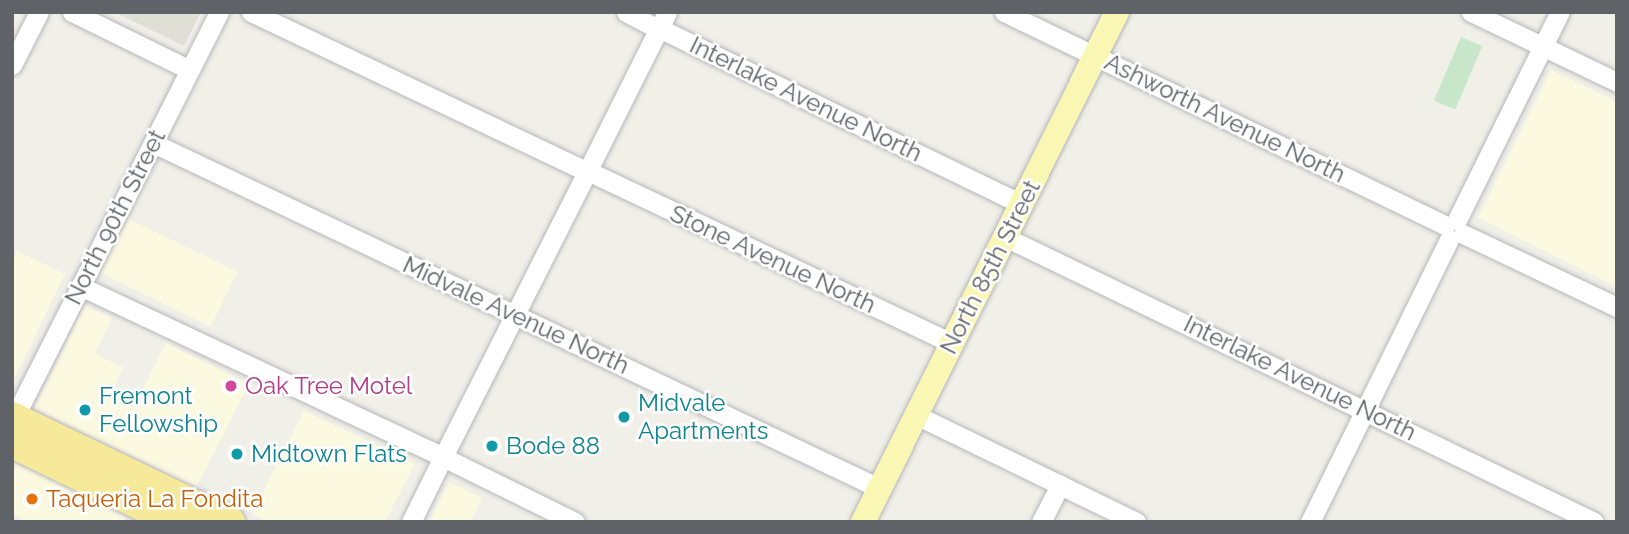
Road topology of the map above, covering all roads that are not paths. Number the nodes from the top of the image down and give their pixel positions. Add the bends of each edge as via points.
1 (39, 12) edge
2 (72, 12) edge
3 (219, 12) edge
4 (251, 12) edge
5 (626, 12) edge
6 (1004, 12) edge
7 (1118, 12) edge
8 (1472, 12) edge
9 (1560, 12) edge
10 (660, 26) edge
11 (1544, 47) junction
12 (1096, 56) junction
13 (12, 65) edge
14 (190, 70) junction
15 (1617, 82) edge
16 (153, 143) junction
17 (588, 172) junction
18 (1022, 204) junction
19 (1454, 229) junction
20 (1005, 237) junction
21 (80, 286) junction
22 (1617, 307) edge
23 (515, 314) junction
24 (951, 344) junction
25 (1366, 410) junction
26 (916, 415) junction
27 (13, 425) edge
28 (443, 457) junction
29 (1060, 485) junction
30 (879, 488) junction
31 (157, 517) edge
32 (230, 522) edge
33 (411, 522) edge
34 (575, 522) edge
35 (863, 522) edge
36 (1041, 522) edge
37 (1136, 522) edge
38 (1310, 522) edge
39 (1594, 522) edge

1 - 13 street
2 - 14 street
3 - 14 street, North 90th Street
4 - 17 street, Stone Avenue North
5 - 10 street, Interlake Avenue North
6 - 12 street, Ashworth Avenue North
7 - 12 main road, North 85th Street
8 - 11 street
9 - 11 street
10 - 17 street
10 - 18 street, Interlake Avenue North
11 - 15 street
11 - 19 street
12 - 18 main road, North 85th Street
12 - 19 street, Ashworth Avenue North
14 - 16 street, North 90th Street
16 - 21 street, North 90th Street
16 - 23 street, Midvale Avenue North
17 - 23 street
17 - 24 street, Stone Avenue North
18 - 20 main road, North 85th Street
19 - 22 street, Ashworth Avenue North
19 - 25 street
20 - 24 main road, North 85th Street
20 - 25 street, Interlake Avenue North
21 - 27 street, North 90th Street
21 - 28 street
23 - 28 street
23 - 30 street, Midvale Avenue North
24 - 26 main road, North 85th Street
25 - 38 street
25 - 39 street, Interlake Avenue North
26 - 29 street
26 - 30 main road, North 85th Street
27 - 31 highway
27 - 32 highway
28 - 33 street
28 - 34 street
29 - 36 street
29 - 37 street
30 - 35 main road, North 85th Street

